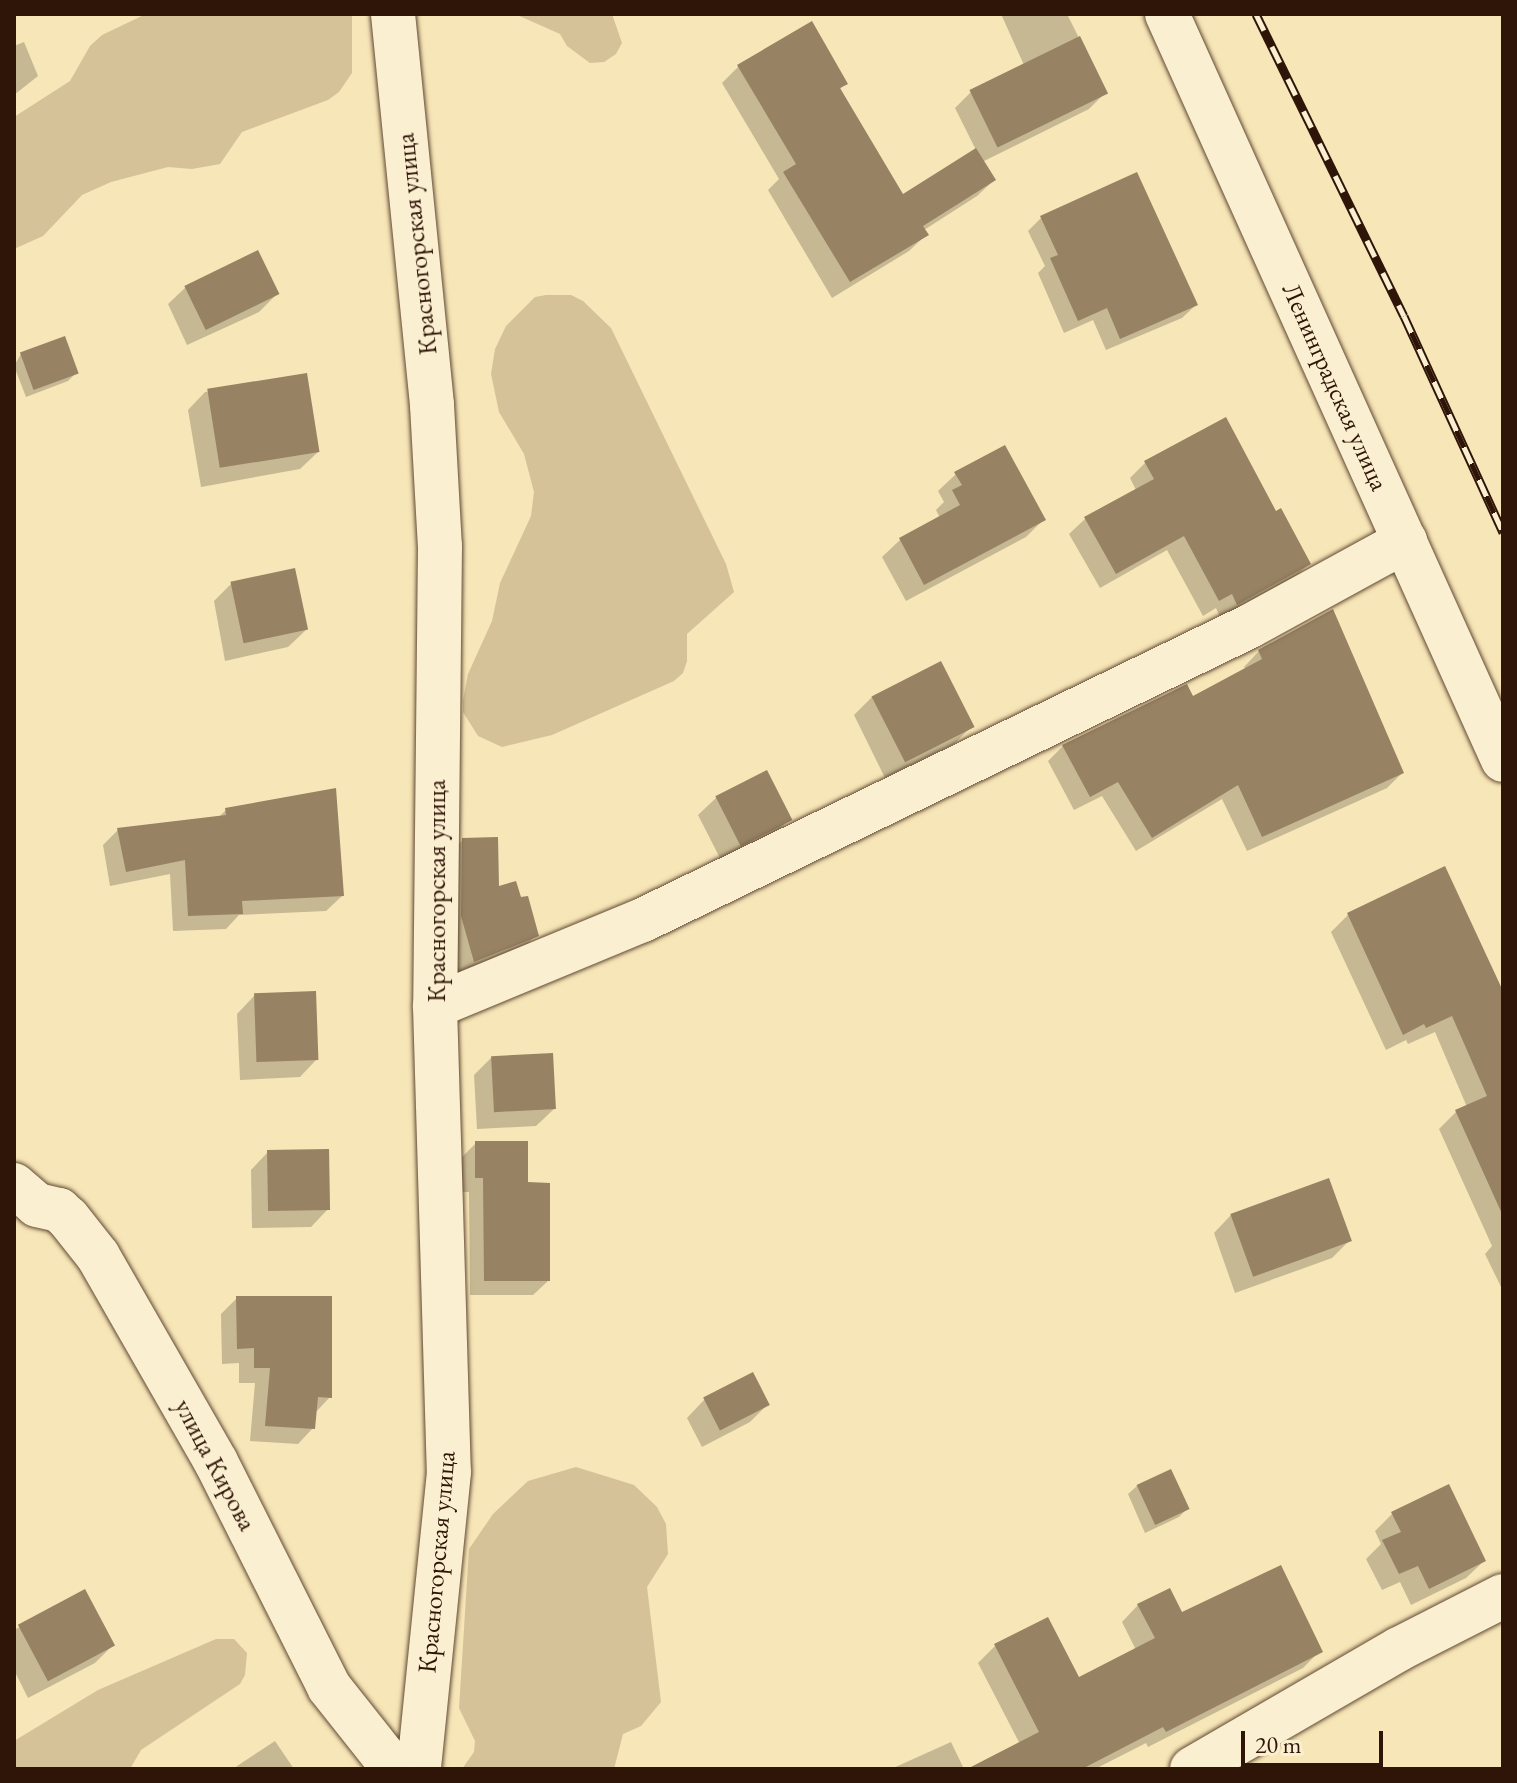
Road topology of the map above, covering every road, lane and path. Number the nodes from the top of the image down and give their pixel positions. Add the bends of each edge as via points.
1 (393, 14) edge
2 (1167, 14) edge
3 (1405, 541) junction
4 (1503, 760) edge
5 (435, 1006) junction
6 (22, 1200) edge
7 (1503, 1596) edge
8 (394, 1769) edge
9 (419, 1769) edge
10 (1192, 1769) edge

1 - 5 street, Красногорская улица via 432,405 440,546
2 - 3 street, Ленинградская улица
3 - 4 street, Ленинградская улица
3 - 5 street via 1250,626 643,920
5 - 9 street, Красногорская улица via 449,1472
6 - 8 street, улица Кирова via 59,1210 98,1256 216,1462 329,1687
7 - 10 street via 1399,1649

